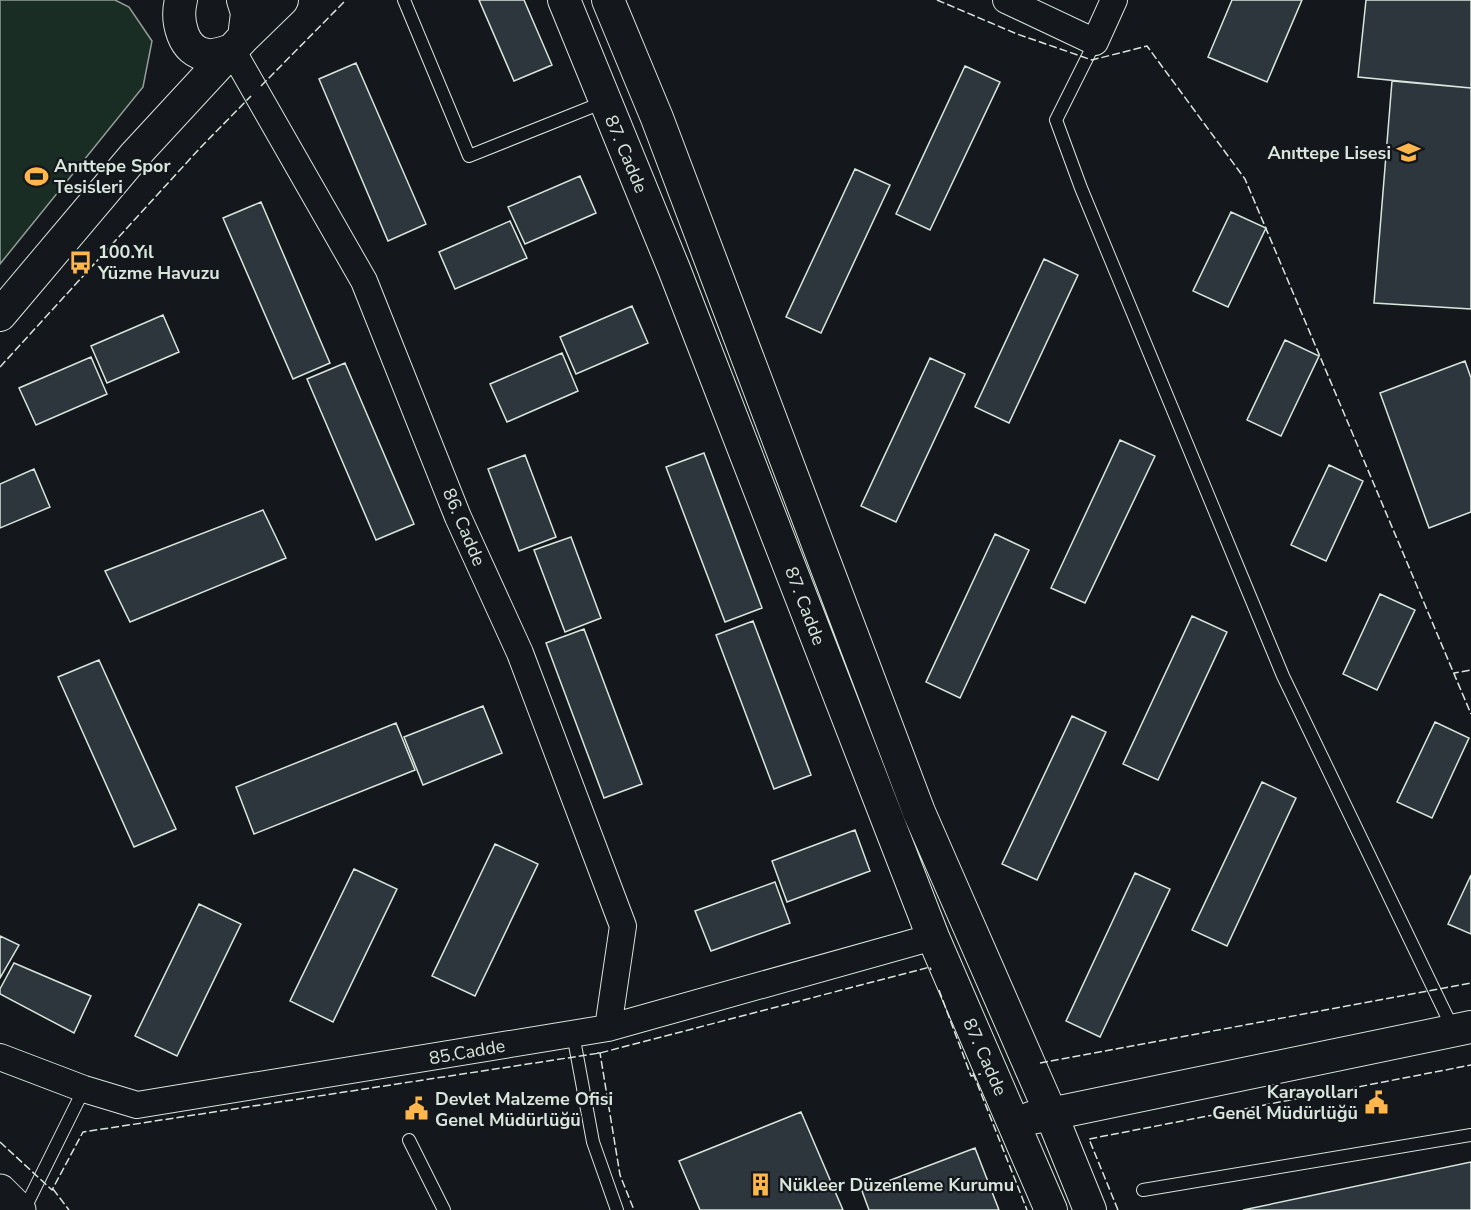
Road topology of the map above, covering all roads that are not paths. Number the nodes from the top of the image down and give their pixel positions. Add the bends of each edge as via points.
1 (243, 0) edge
2 (282, 0) edge
3 (404, 0) edge
4 (564, 0) edge
5 (608, 0) edge
6 (1006, 0) edge
7 (1114, 0) edge
8 (180, 15) edge
9 (1095, 42) junction
10 (238, 44) junction
11 (605, 102) junction
12 (165, 122) junction
13 (0, 315) edge
14 (933, 937) junction
15 (608, 1028) junction
16 (1462, 1029) edge
17 (573, 1034) junction
18 (0, 1056) edge
19 (84, 1089) junction
20 (1051, 1114) junction
21 (1013, 1122) junction
22 (1471, 1134) edge
23 (409, 1140) dead end
24 (1143, 1190) dead end
25 (0, 1191) edge
26 (19, 1210) edge
27 (24, 1210) edge
28 (444, 1210) edge
29 (618, 1210) edge
30 (1051, 1210) edge
31 (1090, 1210) edge

1 - 10 street via 247,13
2 - 10 street
3 - 11 lane via 469,156
4 - 11 street, 87. Cadde
5 - 20 street, 87. Cadde via 661,129 919,812
6 - 9 street
7 - 9 street
8 - 10 street via 196,51 207,55
8 - 12 street via 186,81
9 - 16 lane via 1056,120 1283,676
10 - 12 street
10 - 15 street, 86. Cadde via 364,281 458,517 520,653 622,926
11 - 14 street, 87. Cadde via 674,269
12 - 13 street
14 - 15 street, 85.Cadde
14 - 21 street, 87. Cadde
15 - 17 street, 85.Cadde
16 - 20 street
17 - 19 street, 85.Cadde via 137,1104
17 - 29 lane via 592,1142
18 - 19 street, 85.Cadde
19 - 27 lane
20 - 21 street
20 - 31 street, 87. Cadde
21 - 30 street, 87. Cadde
22 - 24 lane
23 - 28 lane
25 - 26 main road

